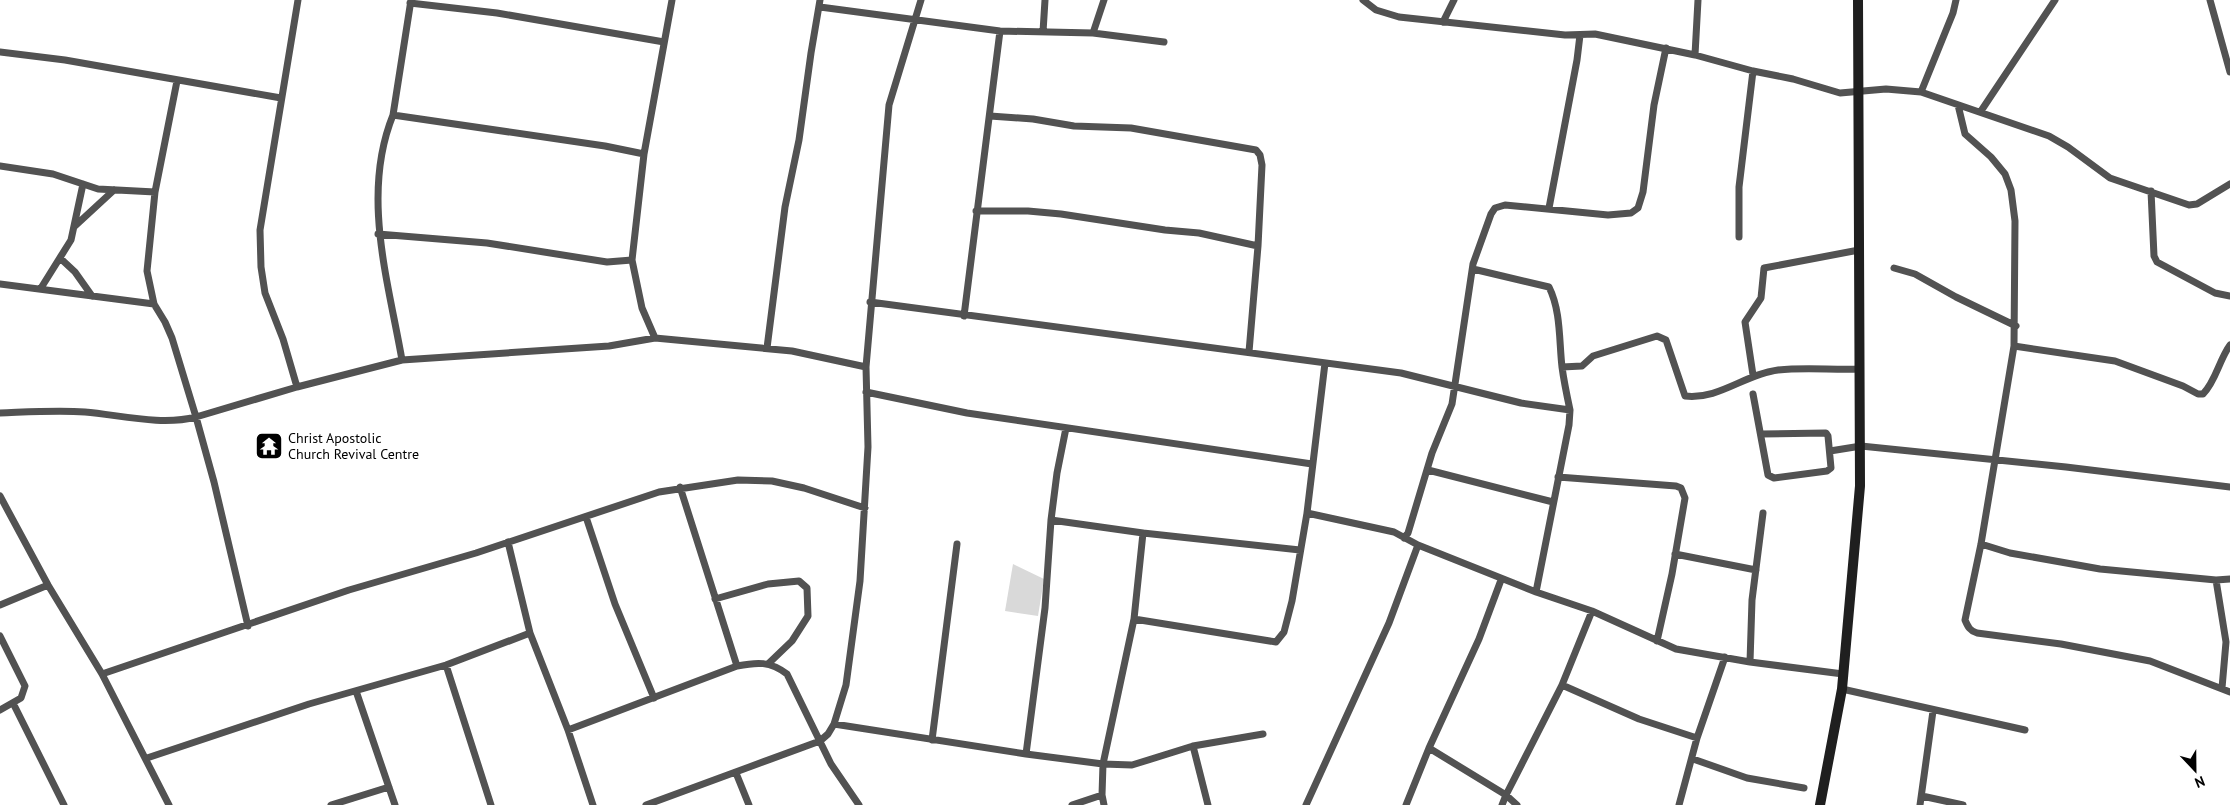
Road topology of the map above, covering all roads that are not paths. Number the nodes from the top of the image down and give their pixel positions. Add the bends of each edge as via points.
1 (298, 0) edge
2 (672, 0) edge
3 (921, 0) edge
4 (1045, 0) edge
5 (1104, 0) edge
6 (1363, 0) edge
7 (1454, 0) edge
8 (1698, 0) edge
9 (1858, 0) edge
10 (1956, 0) edge
11 (2055, 0) edge
12 (2210, 0) edge
13 (411, 2) edge
14 (820, 4) edge
15 (916, 20) junction
16 (1443, 22) junction
17 (1000, 31) junction
18 (1043, 32) junction
19 (1093, 33) junction
20 (1580, 35) junction
21 (664, 42) junction
22 (1164, 42) dead end
23 (1666, 48) junction
24 (0, 52) edge
25 (1695, 55) junction
26 (1752, 71) junction
27 (2230, 72) edge
28 (176, 81) junction
29 (1859, 90) junction
30 (1921, 92) junction
31 (281, 98) junction
32 (1958, 105) junction
33 (1980, 111) junction
34 (393, 115) junction
35 (990, 116) junction
36 (644, 154) junction
37 (0, 166) edge
38 (83, 184) junction
39 (2230, 184) edge
40 (114, 190) junction
41 (2151, 191) junction
42 (155, 192) junction
43 (1549, 208) junction
44 (976, 211) junction
45 (75, 226) junction
46 (378, 234) junction
47 (1739, 237) dead end
48 (1258, 246) junction
49 (1858, 250) junction
50 (60, 258) junction
51 (632, 260) junction
52 (1894, 268) dead end
53 (1473, 269) junction
54 (0, 284) edge
55 (40, 288) junction
56 (92, 296) junction
57 (2230, 296) edge
58 (870, 302) junction
59 (154, 304) junction
60 (964, 316) junction
61 (2016, 326) junction
62 (655, 338) junction
63 (2230, 345) edge
64 (2014, 346) junction
65 (767, 348) junction
66 (1249, 352) junction
67 (402, 360) junction
68 (1325, 363) junction
69 (866, 367) junction
70 (1562, 367) junction
71 (1859, 369) junction
72 (1753, 376) junction
73 (1454, 386) junction
74 (297, 387) junction
75 (866, 392) junction
76 (1753, 394) dead end
77 (1570, 410) junction
78 (0, 413) edge
79 (196, 417) junction
80 (1066, 428) junction
81 (1760, 434) junction
82 (1861, 446) junction
83 (1830, 451) junction
84 (1995, 459) junction
85 (1312, 464) junction
86 (1428, 470) junction
87 (1558, 477) junction
88 (680, 487) junction
89 (2230, 487) edge
90 (0, 496) edge
91 (1553, 502) junction
92 (865, 508) junction
93 (1307, 513) junction
94 (1763, 513) dead end
95 (586, 517) junction
96 (1051, 520) junction
97 (1143, 533) junction
98 (1404, 538) junction
99 (508, 542) junction
100 (957, 544) dead end
101 (1418, 544) junction
102 (1981, 544) junction
103 (1300, 550) junction
104 (1675, 554) junction
105 (1756, 570) junction
106 (2230, 579) edge
107 (1501, 580) junction
108 (2216, 580) junction
109 (48, 584) junction
110 (1536, 592) junction
111 (715, 599) junction
112 (0, 605) edge
113 (1592, 611) junction
114 (1134, 619) junction
115 (248, 626) junction
116 (530, 633) junction
117 (0, 636) edge
118 (1657, 641) junction
119 (1725, 657) junction
120 (1750, 662) junction
121 (768, 664) junction
122 (446, 665) junction
123 (737, 666) junction
124 (102, 674) junction
125 (1843, 674) junction
126 (1562, 685) junction
127 (2222, 688) junction
128 (1842, 689) junction
129 (356, 691) junction
130 (2230, 692) edge
131 (654, 698) junction
132 (13, 703) junction
133 (0, 710) edge
134 (1933, 711) junction
135 (834, 724) junction
136 (568, 730) junction
137 (2026, 730) dead end
138 (1263, 734) dead end
139 (1697, 738) junction
140 (932, 740) junction
141 (820, 741) junction
142 (1193, 746) junction
143 (1429, 748) junction
144 (1026, 754) junction
145 (147, 758) junction
146 (1692, 759) junction
147 (1103, 764) junction
148 (736, 773) junction
149 (389, 787) junction
150 (1804, 788) dead end
151 (1102, 795) junction
152 (1506, 796) junction
153 (1922, 796) junction
154 (64, 805) edge
155 (169, 805) edge
156 (331, 805) edge
157 (395, 805) edge
158 (491, 805) edge
159 (592, 805) edge
160 (646, 805) edge
161 (749, 805) edge
162 (859, 805) edge
163 (1072, 805) edge
164 (1104, 805) edge
165 (1208, 805) edge
166 (1306, 805) edge
167 (1406, 805) edge
168 (1502, 805) edge
169 (1518, 805) edge
170 (1679, 805) edge
171 (1820, 805) edge
172 (1920, 805) edge
173 (1963, 805) edge

1 - 31 street
2 - 21 street
3 - 15 street
4 - 18 street
5 - 19 street
6 - 16 street via 1376,10 1399,17
7 - 16 street
8 - 25 street
9 - 29 main road
10 - 30 street
11 - 33 street
12 - 27 street
13 - 21 street via 497,13
13 - 34 street
14 - 15 street
14 - 65 street via 810,53 800,140 785,207
15 - 17 street
15 - 58 street via 889,105
16 - 20 street
17 - 18 street
17 - 35 street
18 - 19 street
19 - 22 street
20 - 23 street via 1595,34
20 - 43 street
21 - 36 street
23 - 25 street
23 - 43 street via 1638,208 1631,213 1608,214
24 - 28 street via 66,60
25 - 26 street
26 - 29 street via 1840,93
26 - 47 street via 1739,187
28 - 31 street
28 - 42 street
29 - 30 street
29 - 49 main road
30 - 32 street
31 - 74 street via 260,230 261,267 265,293
32 - 33 street
32 - 61 street via 1965,134 2005,174 2011,190 2015,221
33 - 41 street via 2049,136 2068,146 2110,178
34 - 36 street
34 - 46 street via 379,180
35 - 44 street
35 - 48 street via 1074,126 1131,128 1256,150 1262,165
36 - 51 street
37 - 38 street via 44,172
38 - 40 street
38 - 45 street
39 - 41 street via 2197,204 2189,205
40 - 42 street
40 - 45 street
41 - 57 street via 2157,262 2215,293
42 - 59 street via 147,271
43 - 53 street via 1506,205 1495,208
44 - 48 street via 1061,214 1199,233
44 - 60 street
45 - 50 street
46 - 51 street via 487,244 607,262
46 - 67 street
48 - 66 street
49 - 71 main road
49 - 72 street via 1764,268 1761,298 1745,322
50 - 55 street
50 - 56 street
51 - 62 street via 642,308
52 - 61 street via 1914,274
53 - 70 street via 1549,287 1553,294
53 - 73 street
54 - 55 street
55 - 56 street
56 - 59 street
58 - 60 street
58 - 69 street
59 - 79 street via 172,338
60 - 66 street
61 - 64 street
62 - 65 street
62 - 67 street via 609,346
63 - 64 street via 2204,394 2115,361
64 - 84 street
65 - 69 street
66 - 68 street
67 - 74 street
68 - 73 street via 1401,373
68 - 85 street
69 - 75 street
70 - 72 street via 1582,366 1593,356 1657,336 1666,340 1686,396 1723,391
70 - 77 street
71 - 72 street via 1778,370
71 - 82 main road
73 - 77 street via 1521,403
73 - 86 street via 1452,404
74 - 79 street
75 - 80 street via 967,413
75 - 92 street
76 - 81 street
77 - 87 street
78 - 79 street via 83,412 184,420
79 - 115 street
80 - 85 street
80 - 96 street
81 - 83 street via 1822,432 1828,436
81 - 83 street via 1768,475 1774,478 1830,470
82 - 83 street
82 - 84 street
82 - 125 main road
84 - 89 street
84 - 102 street
85 - 93 street
86 - 91 street
86 - 98 street
87 - 91 street
87 - 104 street via 1681,488 1685,498
88 - 92 street via 738,480 772,481
88 - 95 street
88 - 111 street
90 - 109 street
91 - 110 street
92 - 135 street via 860,581 847,676
93 - 98 street via 1357,523
93 - 103 street
94 - 105 street
95 - 99 street
95 - 131 street via 615,604
96 - 97 street
96 - 144 street via 1045,608
97 - 103 street
97 - 114 street
98 - 101 street
99 - 115 street via 349,590
99 - 116 street
100 - 140 street
101 - 107 street
101 - 166 street via 1389,623
102 - 108 street via 2010,553 2100,569
102 - 127 street via 1965,620 1971,631 2150,661
103 - 114 street via 1284,632 1276,642
104 - 105 street
104 - 118 street
105 - 120 street
106 - 108 street
107 - 110 street
107 - 143 street via 1479,639
108 - 127 street via 2226,642
109 - 112 street
109 - 124 street
110 - 113 street
111 - 121 street via 768,584 803,583 808,616 792,641
111 - 123 street
113 - 118 street
113 - 126 street
114 - 147 street
115 - 124 street
116 - 122 street
116 - 136 street
117 - 132 street via 25,686 21,698
118 - 119 street via 1676,649
119 - 120 street
119 - 139 street
120 - 125 street
121 - 123 street via 758,662
121 - 141 street via 787,674
122 - 129 street
122 - 158 street
123 - 131 street
124 - 145 street
125 - 128 main road
126 - 139 street via 1639,719
126 - 152 street
127 - 130 street
128 - 134 street
128 - 171 main road
129 - 145 street
129 - 149 street
131 - 136 street
132 - 133 street
132 - 154 street
134 - 137 street
134 - 153 street
135 - 140 street
135 - 141 street
136 - 159 street
138 - 142 street
139 - 146 street
140 - 144 street
141 - 148 street
141 - 162 street via 831,764
142 - 147 street via 1132,765
142 - 165 street
143 - 152 street
143 - 167 street
144 - 147 street
145 - 155 street
146 - 150 street via 1747,778
146 - 170 street
147 - 151 street
148 - 160 street
148 - 161 street
149 - 156 street
149 - 157 street
151 - 163 street
151 - 164 street
152 - 168 street
152 - 169 street
153 - 172 street
153 - 173 street

